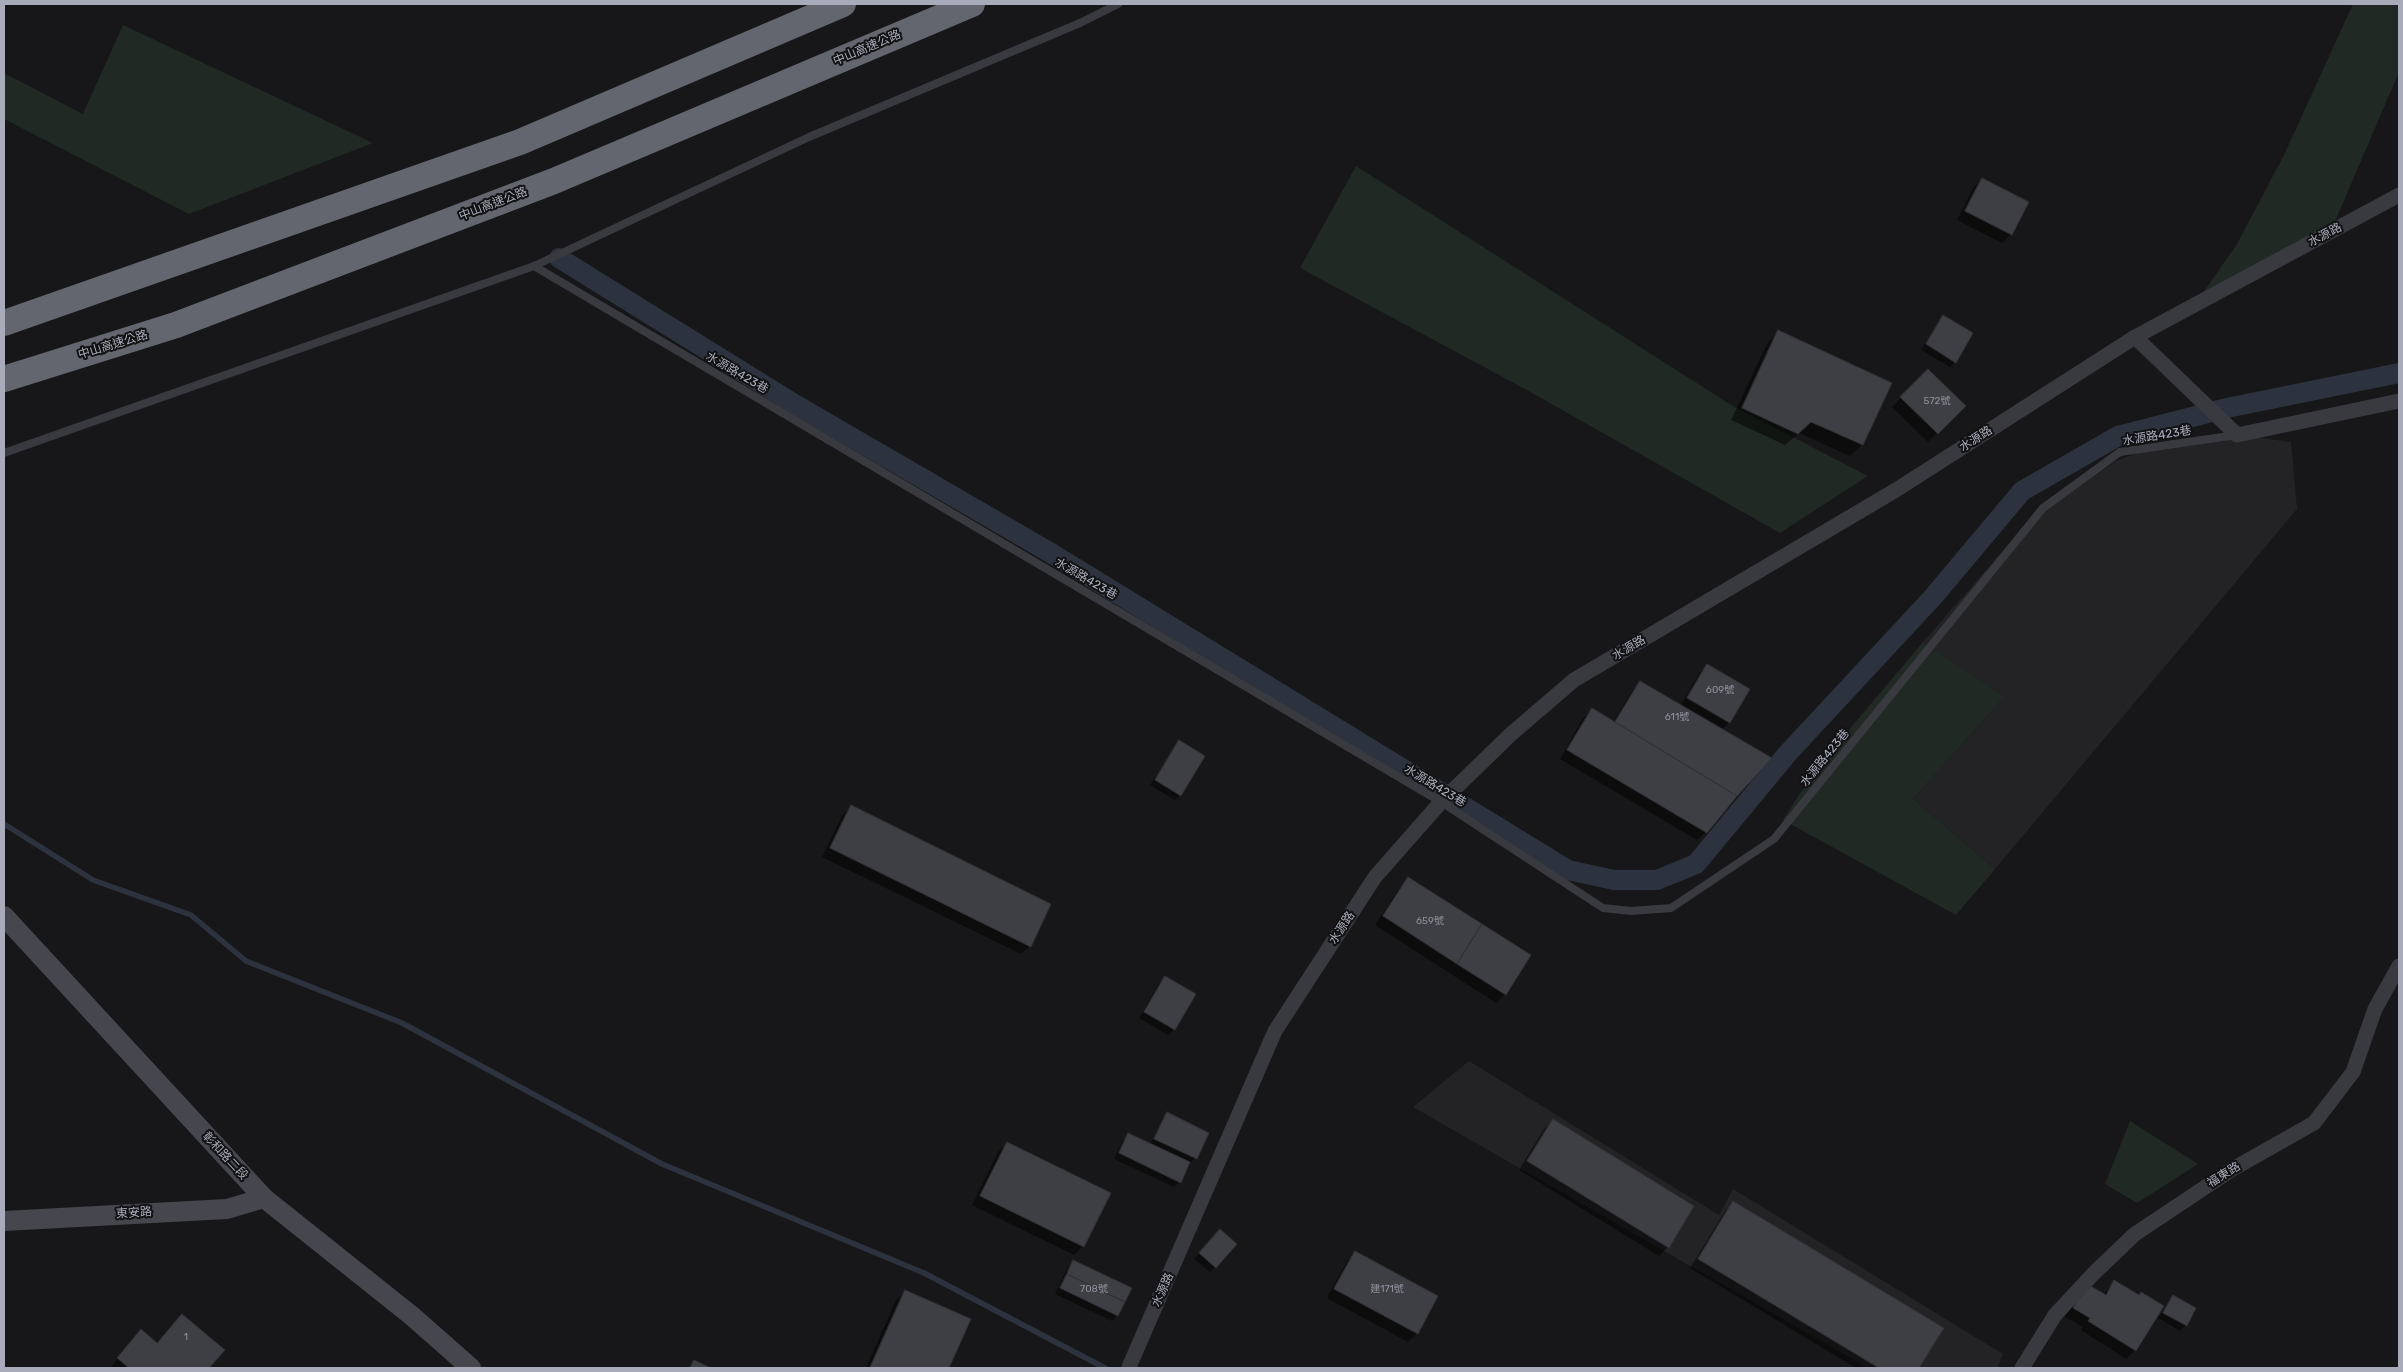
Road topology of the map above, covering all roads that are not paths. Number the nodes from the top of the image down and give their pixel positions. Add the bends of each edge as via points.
1 (843, 4) edge
2 (972, 4) edge
3 (1118, 4) edge
4 (2399, 195) edge
5 (534, 266) junction
6 (4, 323) edge
7 (2135, 336) junction
8 (4, 379) edge
9 (2399, 400) edge
10 (2237, 435) junction
11 (4, 453) edge
12 (1441, 802) junction
13 (4, 916) edge
14 (2399, 966) edge
15 (264, 1198) junction
16 (4, 1221) edge
17 (1129, 1367) edge
18 (471, 1368) edge
19 (2022, 1368) edge

1 - 6 highway via 520,142
2 - 8 highway, 中山高速公路 via 554,180 176,325
3 - 5 lane via 809,137
4 - 7 street, 水源路
5 - 11 lane
5 - 12 lane, 水源路423巷
7 - 10 street
7 - 12 street, 水源路 via 1896,490 1574,680 1510,735
9 - 10 street
10 - 12 lane, 水源路423巷 via 2120,452 2043,508 1774,839 1671,908 1631,911 1603,908
12 - 17 street, 水源路 via 1375,877 1275,1031
13 - 15 street, 彰和路二段
14 - 19 street, 福東路 via 2375,1009 2353,1072 2314,1123 2231,1170 2135,1234 2055,1315
15 - 16 street, 東安路 via 227,1208
15 - 18 street, 彰和路二段 via 412,1316

